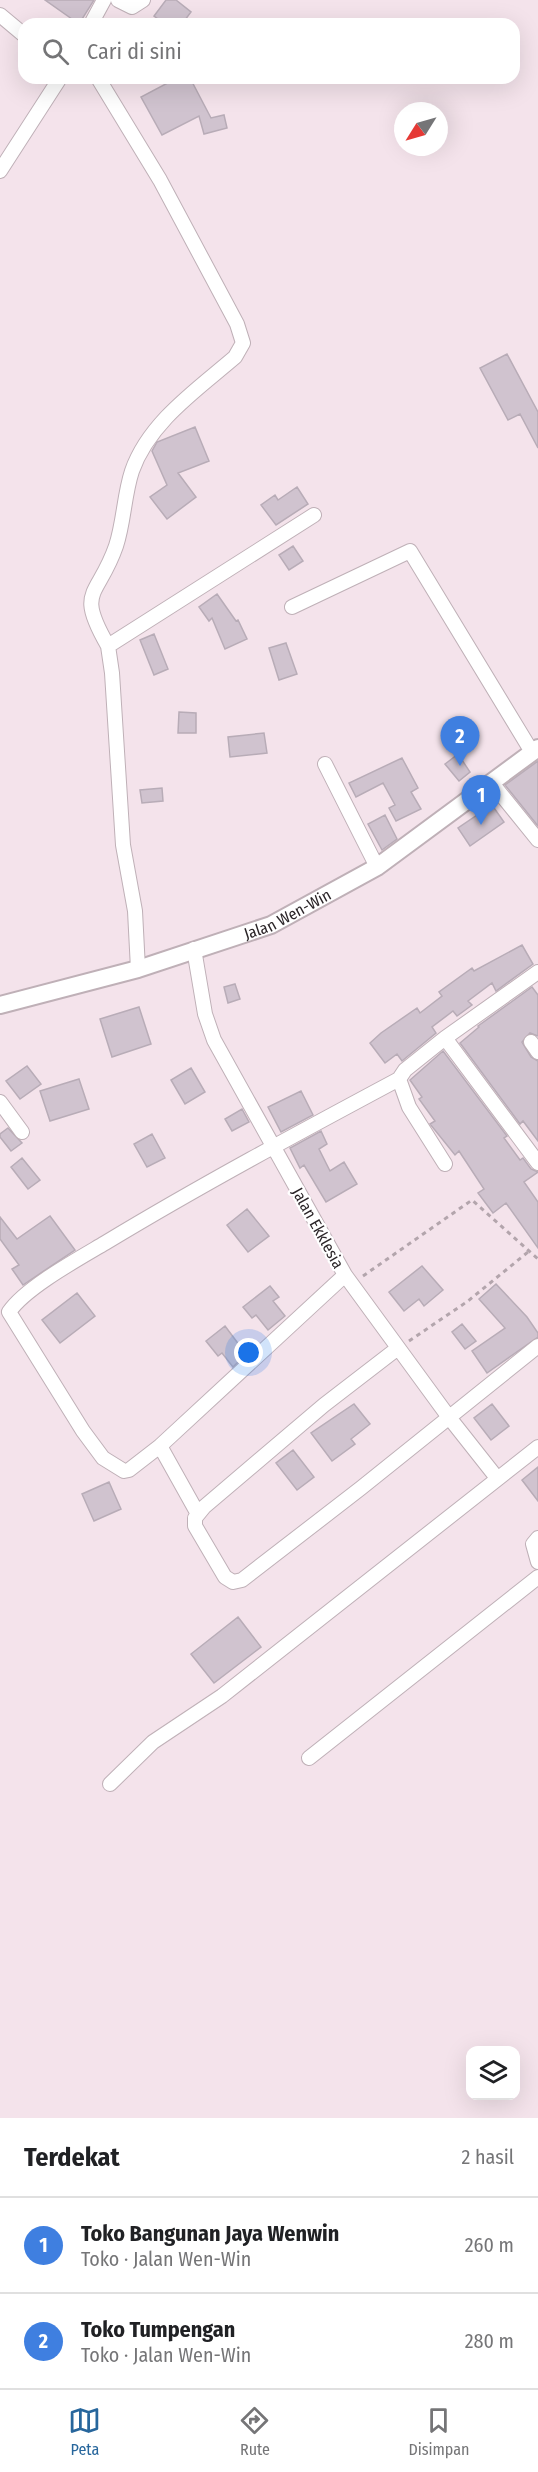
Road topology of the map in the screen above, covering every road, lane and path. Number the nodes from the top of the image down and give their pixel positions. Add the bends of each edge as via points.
1 (104, 0) edge
2 (118, 0) edge
3 (143, 0) edge
4 (0, 15) edge
5 (94, 18) edge
6 (18, 30) edge
7 (56, 84) edge
8 (102, 84) edge
9 (0, 171) edge
10 (314, 515) dead end
11 (292, 608) dead end
12 (108, 646) junction
13 (535, 750) edge
14 (325, 764) dead end
15 (491, 783) junction
16 (538, 840) edge
17 (377, 867) junction
18 (194, 949) junction
19 (138, 969) junction
20 (538, 972) edge
21 (0, 1005) edge
22 (445, 1038) junction
23 (399, 1079) junction
24 (0, 1102) edge
25 (22, 1132) dead end
26 (273, 1146) junction
27 (538, 1163) edge
28 (445, 1164) dead end
29 (528, 1252) junction
30 (538, 1259) edge
31 (348, 1280) junction
32 (538, 1346) edge
33 (398, 1348) junction
34 (448, 1416) junction
35 (160, 1446) junction
36 (538, 1447) edge
37 (497, 1478) junction
38 (198, 1514) junction
39 (538, 1538) edge
40 (538, 1562) edge
41 (538, 1577) edge
42 (309, 1758) dead end
43 (110, 1784) dead end

1 - 5 street
2 - 3 street via 132,7
4 - 6 street
7 - 9 street
8 - 12 street via 160,180 237,324 243,343 235,357 163,421 138,456 115,549 91,597 90,609
10 - 12 street
11 - 13 street via 410,551
12 - 19 street via 123,844 135,911
13 - 15 street, Jalan Wen-Win
14 - 17 street
15 - 16 street
15 - 17 street, Jalan Wen-Win
17 - 18 street, Jalan Wen-Win via 271,925
18 - 19 street, Jalan Wen-Win
18 - 26 street, Jalan Ekklesia via 213,1040
19 - 21 street, Jalan Wen-Win
20 - 22 street
22 - 23 street
22 - 27 street
23 - 26 street
23 - 28 street via 409,1107
24 - 25 street
26 - 31 street, Jalan Ekklesia
26 - 35 street via 84,1256 9,1312 103,1458 116,1468 129,1470
29 - 30 path
29 - 31 path via 472,1200
29 - 33 path via 468,1302
31 - 33 street, Jalan Ekklesia
31 - 35 street
32 - 34 street
33 - 34 street, Jalan Ekklesia
33 - 38 street via 324,1405
34 - 37 street, Jalan Ekklesia
34 - 38 street via 242,1580 233,1582 225,1577 195,1526
35 - 38 street
36 - 37 street
37 - 43 street via 222,1696 153,1742
39 - 40 street via 533,1544
41 - 42 street

